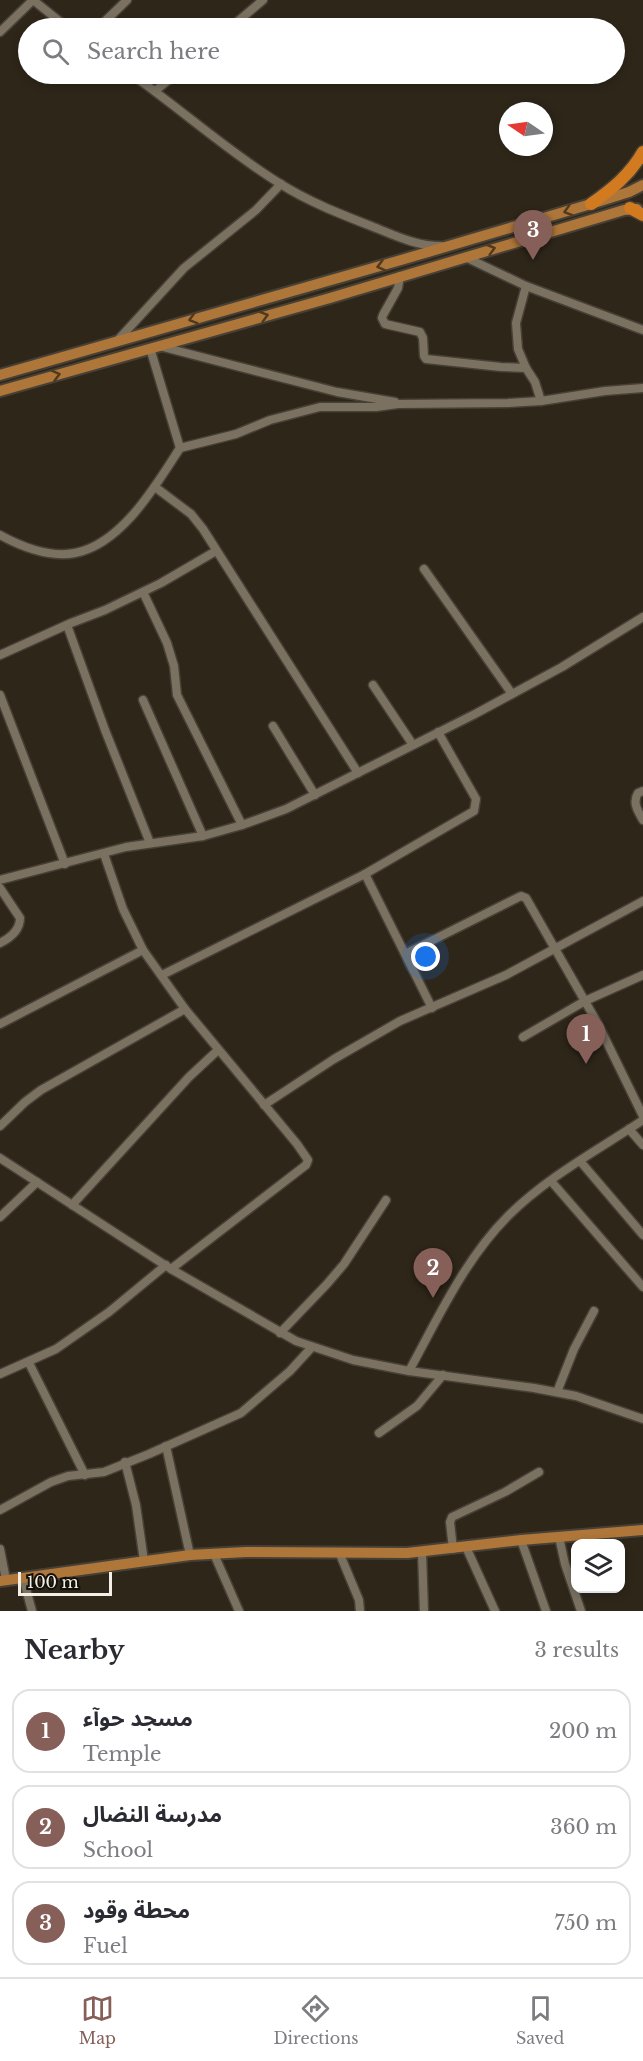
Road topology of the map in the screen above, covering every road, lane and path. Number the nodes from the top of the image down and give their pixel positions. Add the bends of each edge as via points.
1 (33, 0) edge
2 (127, 0) edge
3 (263, 0) edge
4 (56, 18) edge
5 (108, 18) edge
6 (242, 18) edge
7 (0, 32) edge
8 (146, 84) edge
9 (164, 84) edge
10 (156, 91) junction
11 (643, 152) edge
12 (281, 184) junction
13 (643, 186) edge
14 (591, 204) junction
15 (637, 209) edge
16 (643, 215) edge
17 (447, 246) junction
18 (465, 257) junction
19 (400, 276) junction
20 (526, 286) junction
21 (643, 330) edge
22 (117, 341) junction
23 (154, 347) junction
24 (526, 368) junction
25 (23, 369) junction
26 (0, 375) edge
27 (27, 383) junction
28 (643, 388) edge
29 (0, 391) edge
30 (542, 401) junction
31 (398, 404) junction
32 (180, 448) junction
33 (155, 487) junction
34 (1, 535) edge
35 (216, 551) junction
36 (424, 569) dead end
37 (143, 592) junction
38 (643, 617) edge
39 (67, 625) junction
40 (0, 655) edge
41 (372, 685) dead end
42 (512, 694) junction
43 (0, 695) edge
44 (143, 700) dead end
45 (273, 726) dead end
46 (438, 732) junction
47 (413, 745) junction
48 (358, 773) junction
49 (643, 791) edge
50 (315, 795) junction
51 (643, 820) edge
52 (242, 825) junction
53 (203, 836) junction
54 (150, 843) junction
55 (104, 854) junction
56 (64, 864) junction
57 (365, 874) junction
58 (0, 880) edge
59 (0, 888) edge
60 (643, 902) edge
61 (0, 943) edge
62 (554, 948) junction
63 (143, 950) junction
64 (405, 954) junction
65 (162, 975) junction
66 (641, 975) edge
67 (643, 985) edge
68 (585, 1001) junction
69 (185, 1008) junction
70 (432, 1008) junction
71 (0, 1024) edge
72 (523, 1036) dead end
73 (218, 1050) junction
74 (264, 1105) junction
75 (643, 1118) edge
76 (0, 1126) edge
77 (630, 1129) junction
78 (643, 1145) edge
79 (0, 1158) edge
80 (580, 1161) junction
81 (551, 1181) junction
82 (38, 1182) junction
83 (386, 1200) dead end
84 (72, 1204) junction
85 (0, 1217) edge
86 (643, 1235) edge
87 (169, 1267) junction
88 (643, 1287) edge
89 (594, 1311) dead end
90 (280, 1333) junction
91 (312, 1347) junction
92 (29, 1363) junction
93 (409, 1371) junction
94 (0, 1374) edge
95 (443, 1375) junction
96 (557, 1392) junction
97 (643, 1419) edge
98 (379, 1433) dead end
99 (166, 1446) junction
100 (125, 1462) junction
101 (539, 1472) dead end
102 (85, 1475) junction
103 (0, 1510) edge
104 (643, 1530) edge
105 (559, 1537) junction
106 (521, 1540) junction
107 (466, 1547) junction
108 (0, 1549) edge
109 (453, 1549) junction
110 (339, 1552) junction
111 (422, 1552) junction
112 (214, 1554) junction
113 (190, 1555) junction
114 (144, 1561) junction
115 (23, 1578) junction
116 (3, 1581) edge
117 (32, 1611) edge
118 (239, 1611) edge
119 (360, 1611) edge
120 (424, 1611) edge
121 (495, 1611) edge
122 (546, 1611) edge
123 (581, 1611) edge

1 - 4 street
1 - 7 street
2 - 5 street
3 - 6 street
8 - 10 street
9 - 10 street
10 - 12 street
11 - 14 highway via 620,182
12 - 17 street via 343,215 411,242
12 - 22 street via 256,210 184,268
13 - 14 main road
14 -> 17 main road
15 - 16 highway
18 -> 15 main road
17 -> 22 main road
18 - 19 main road
18 - 20 street
23 -> 19 main road
19 - 24 street via 382,318 385,324 420,332 425,358
20 - 21 street
20 - 24 street via 516,330
22 - 25 main road
27 -> 23 main road
23 - 31 street
23 - 32 street
24 - 30 street
25 - 26 main road
25 - 27 main road
27 - 29 main road
28 - 30 street
30 - 31 street
31 - 32 street via 320,407 295,412 236,434
32 - 33 street
33 - 34 street via 123,525 102,542 76,553 37,550
33 - 35 street via 191,514
35 - 37 street
35 - 48 street
36 - 42 street
37 - 39 street
37 - 52 street via 172,658 177,695
38 - 42 street
39 - 40 street
39 - 54 street
41 - 47 street
42 - 46 street
43 - 56 street
44 - 53 street
45 - 50 street
46 - 47 street
46 - 57 street via 476,799 474,811
47 - 48 street
48 - 50 street
49 - 51 street via 638,793 635,806
50 - 52 street
52 - 53 street
53 - 54 street
54 - 55 street
55 - 56 street
55 - 63 street via 123,909
56 - 58 street
57 - 64 street
57 - 65 street
59 - 61 street via 20,923 18,930
60 - 62 street
62 - 64 street via 523,896
62 - 68 street
62 - 70 street via 506,975
63 - 65 street
63 - 71 street
64 - 70 street
65 - 69 street
66 - 67 street
66 - 68 street
68 - 72 street
68 - 75 street
69 - 73 street
69 - 76 street via 41,1090
70 - 74 street via 370,1038
73 - 74 street
73 - 84 street
74 - 87 street via 308,1162
75 - 77 street
77 - 78 street
77 - 80 street
79 - 82 street
80 - 81 street
80 - 86 street
81 - 88 street
81 - 93 street via 508,1215 483,1244
82 - 84 street
82 - 85 street
83 - 90 street via 344,1264
84 - 87 street
87 - 90 street
87 - 92 street via 77,1335
89 - 96 street
90 - 91 street
91 - 93 street
91 - 99 street via 241,1413
92 - 94 street
92 - 102 street
93 - 95 street
95 - 96 street
95 - 98 street via 417,1406
96 - 97 street
99 - 100 street
99 - 113 street
100 - 102 street via 104,1472
100 - 114 street
101 - 109 street via 452,1517
102 - 103 street via 51,1482
104 - 105 main road
105 - 106 main road
105 - 123 street
106 - 107 main road
106 - 122 street
107 - 109 main road
107 - 121 street
108 - 116 street
109 - 111 main road
110 - 111 main road
110 - 112 main road
110 - 119 street
111 - 120 street
112 - 113 main road
112 - 118 street
113 - 114 main road
114 - 115 main road
115 - 116 main road
115 - 117 street

